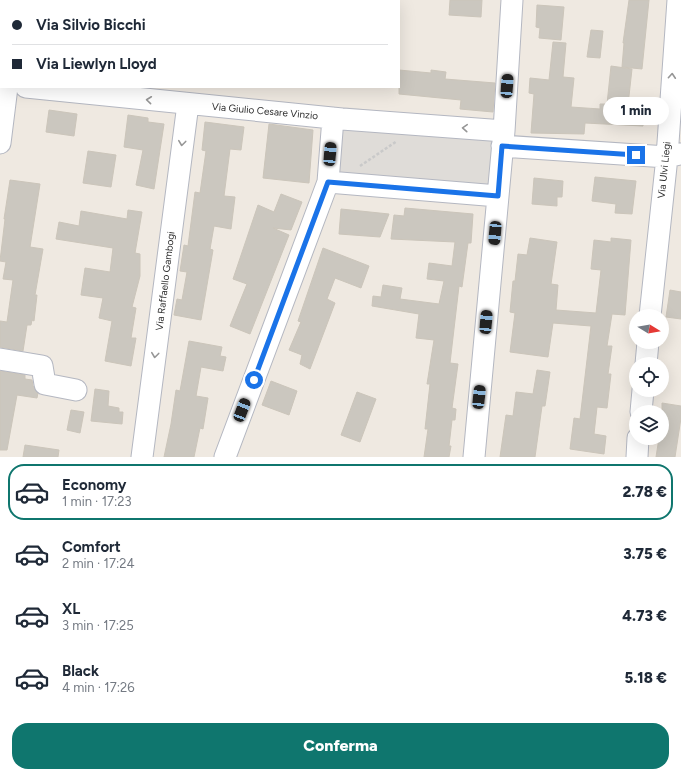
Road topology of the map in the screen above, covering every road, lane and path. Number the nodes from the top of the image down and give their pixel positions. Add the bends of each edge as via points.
1 (512, 0) edge
2 (678, 0) edge
3 (7, 88) edge
4 (36, 88) edge
5 (188, 104) junction
6 (333, 118) junction
7 (422, 125) junction
8 (503, 138) junction
9 (0, 143) edge
10 (674, 156) edge
11 (331, 182) junction
12 (498, 196) junction
13 (651, 309) edge
14 (0, 359) edge
15 (76, 390) dead end
16 (638, 445) edge
17 (142, 457) edge
18 (225, 457) edge
19 (474, 457) edge
20 (637, 457) edge

1 - 8 street
10 -> 2 street, Via Ulvi Liegi
3 - 9 street
5 -> 4 street, Via Giulio Cesare Vinzio
5 - 6 street, Via Giulio Cesare Vinzio
5 -> 17 street, Via Raffaello Gambogi
6 - 7 street, Via Giulio Cesare Vinzio
6 - 11 street
8 -> 7 street, Via Giulio Cesare Vinzio
7 - 11 path
8 - 10 street, Via Giulio Cesare Vinzio
8 - 12 street
10 - 13 street, Via Ulvi Liegi
11 - 12 street
11 - 18 street via 243,425
12 - 19 street
14 - 15 street via 42,366 45,384
16 - 20 street

